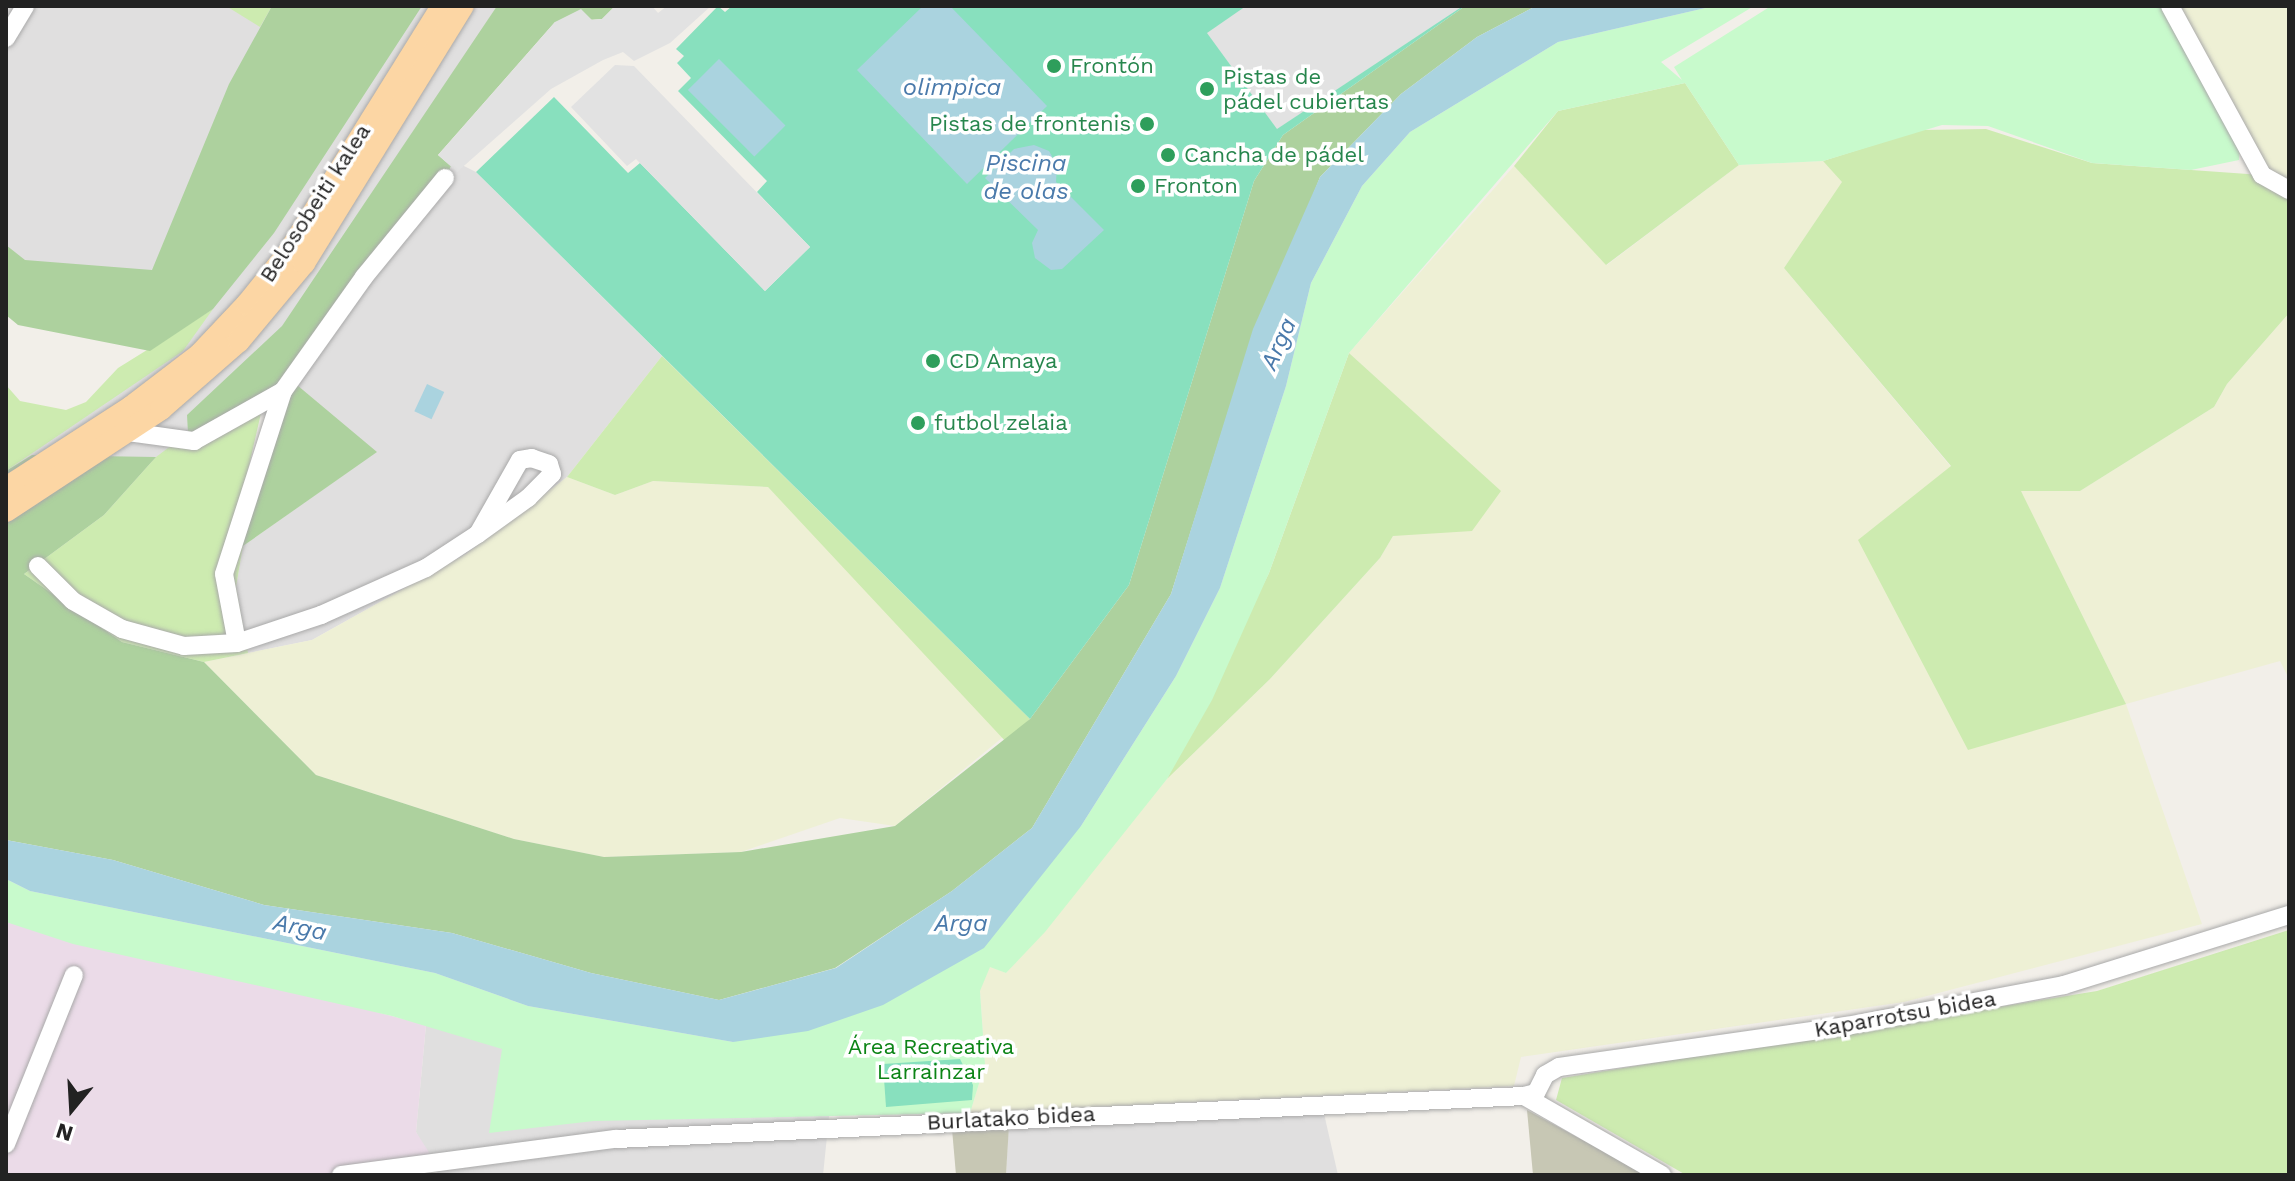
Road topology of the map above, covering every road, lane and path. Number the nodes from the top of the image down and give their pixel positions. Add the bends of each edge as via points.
1 (25, 6) edge
2 (442, 6) edge
3 (463, 6) edge
4 (2170, 6) edge
5 (6, 38) edge
6 (445, 178) dead end
7 (2289, 190) edge
8 (283, 391) junction
9 (161, 409) junction
10 (128, 432) junction
11 (6, 488) edge
12 (6, 511) edge
13 (478, 534) dead end
14 (38, 566) dead end
15 (237, 643) junction
16 (2289, 915) edge
17 (74, 975) dead end
18 (1524, 1096) junction
19 (6, 1144) edge
20 (341, 1175) edge
21 (1662, 1175) edge

1 - 5 street
2 - 11 main road, Belosobeiti kalea via 289,252 247,304 187,364
3 - 9 main road, Belosobeiti kalea via 304,263 239,341
4 - 7 street via 2262,175
6 - 8 street via 364,277
8 - 9 street via 262,393 195,432 170,426
8 - 10 street via 194,441
8 - 15 street via 224,574
9 - 10 main road, Belosobeiti kalea
10 - 12 main road, Belosobeiti kalea
13 - 15 street via 426,568 321,615
14 - 15 street via 73,601 122,629 184,646
16 - 18 street, Kaparrotsu bidea via 2064,985 1847,1026 1559,1067 1545,1075 1536,1093
17 - 19 street
18 - 20 street, Burlatako bidea via 616,1139
18 - 21 street

